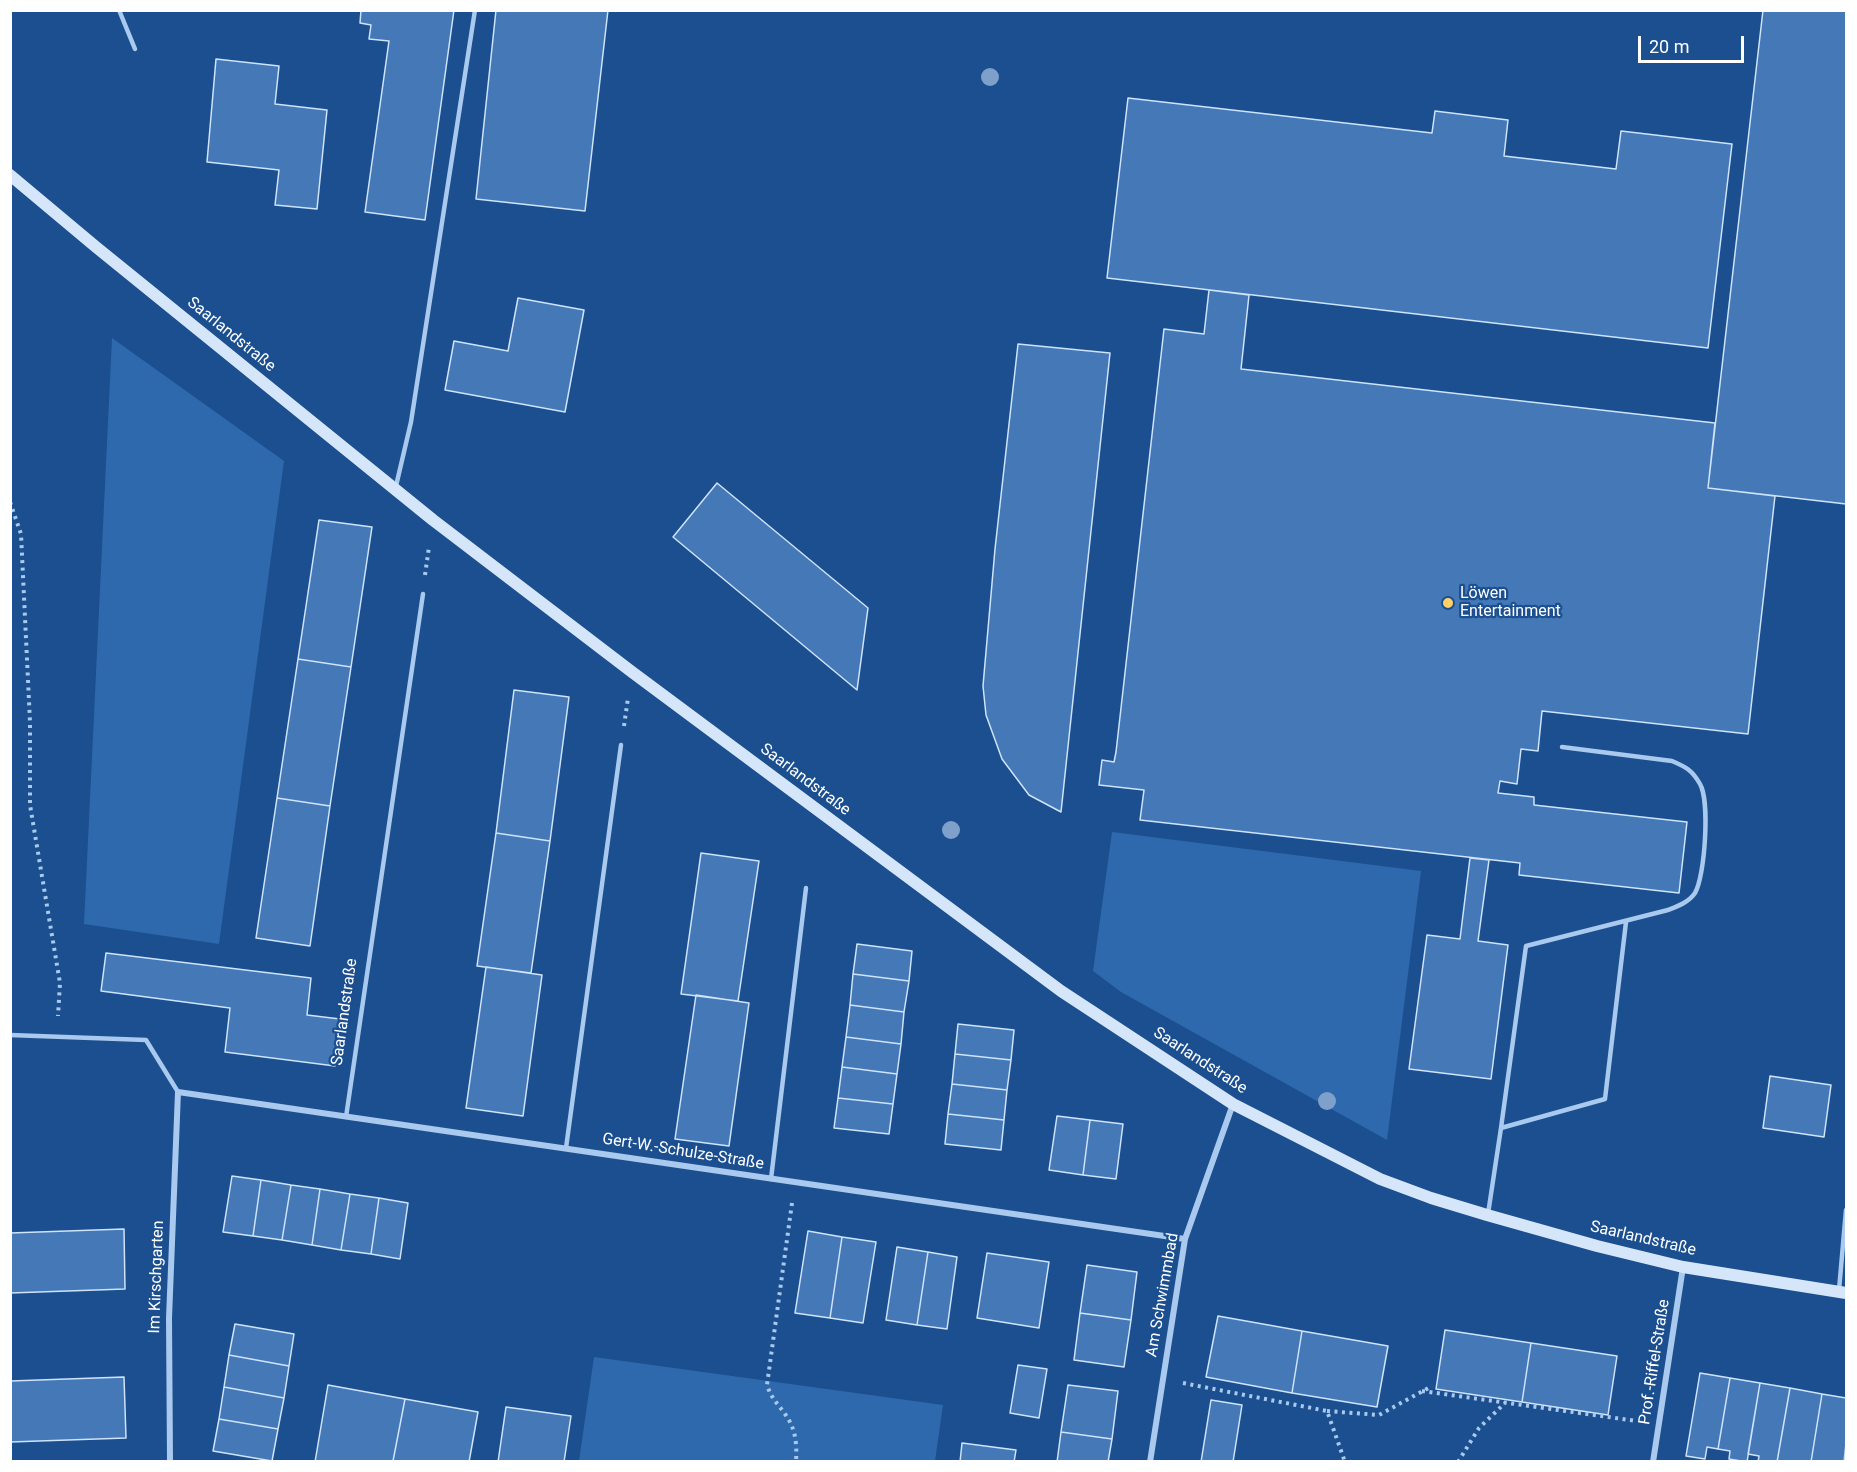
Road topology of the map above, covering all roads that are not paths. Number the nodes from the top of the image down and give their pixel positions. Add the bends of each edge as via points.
1 (119, 10) edge
2 (475, 10) edge
3 (135, 49) dead end
4 (10, 175) edge
5 (395, 489) junction
6 (423, 594) road end
7 (621, 745) road end
8 (1562, 747) dead end
9 (806, 888) dead end
10 (1626, 922) junction
11 (10, 1035) edge
12 (178, 1092) junction
13 (1233, 1104) junction
14 (346, 1117) junction
15 (1502, 1128) junction
16 (566, 1148) junction
17 (771, 1179) junction
18 (1846, 1210) edge
19 (1487, 1215) junction
20 (1185, 1239) junction
21 (1683, 1267) junction
22 (1842, 1293) edge
23 (170, 1461) edge
24 (1150, 1461) edge
25 (1653, 1461) edge

1 - 3 lane
2 - 5 lane via 411,422
4 - 5 main road, Saarlandstraße
5 - 13 main road, Saarlandstraße via 1060,991
6 - 14 lane, Saarlandstraße
7 - 16 lane
8 - 10 lane via 1672,761 1689,768 1702,786 1707,807 1701,880 1694,895 1682,905
9 - 17 lane
10 - 15 lane via 1605,1099
10 - 15 lane via 1526,946
11 - 12 lane via 146,1040
12 - 14 street, Gert-W.-Schulze-Straße
12 - 23 street, Im Kirschgarten via 169,1318
13 - 19 main road, Saarlandstraße via 1380,1179
13 - 20 street, Am Schwimmbad
14 - 16 street, Gert-W.-Schulze-Straße
15 - 19 lane
16 - 17 street, Gert-W.-Schulze-Straße
17 - 20 street, Gert-W.-Schulze-Straße
18 - 22 lane, Saarlandstraße
19 - 21 main road, Saarlandstraße
20 - 24 street, Am Schwimmbad
21 - 22 main road, Saarlandstraße
21 - 25 street, Prof.-Riffel-Straße

